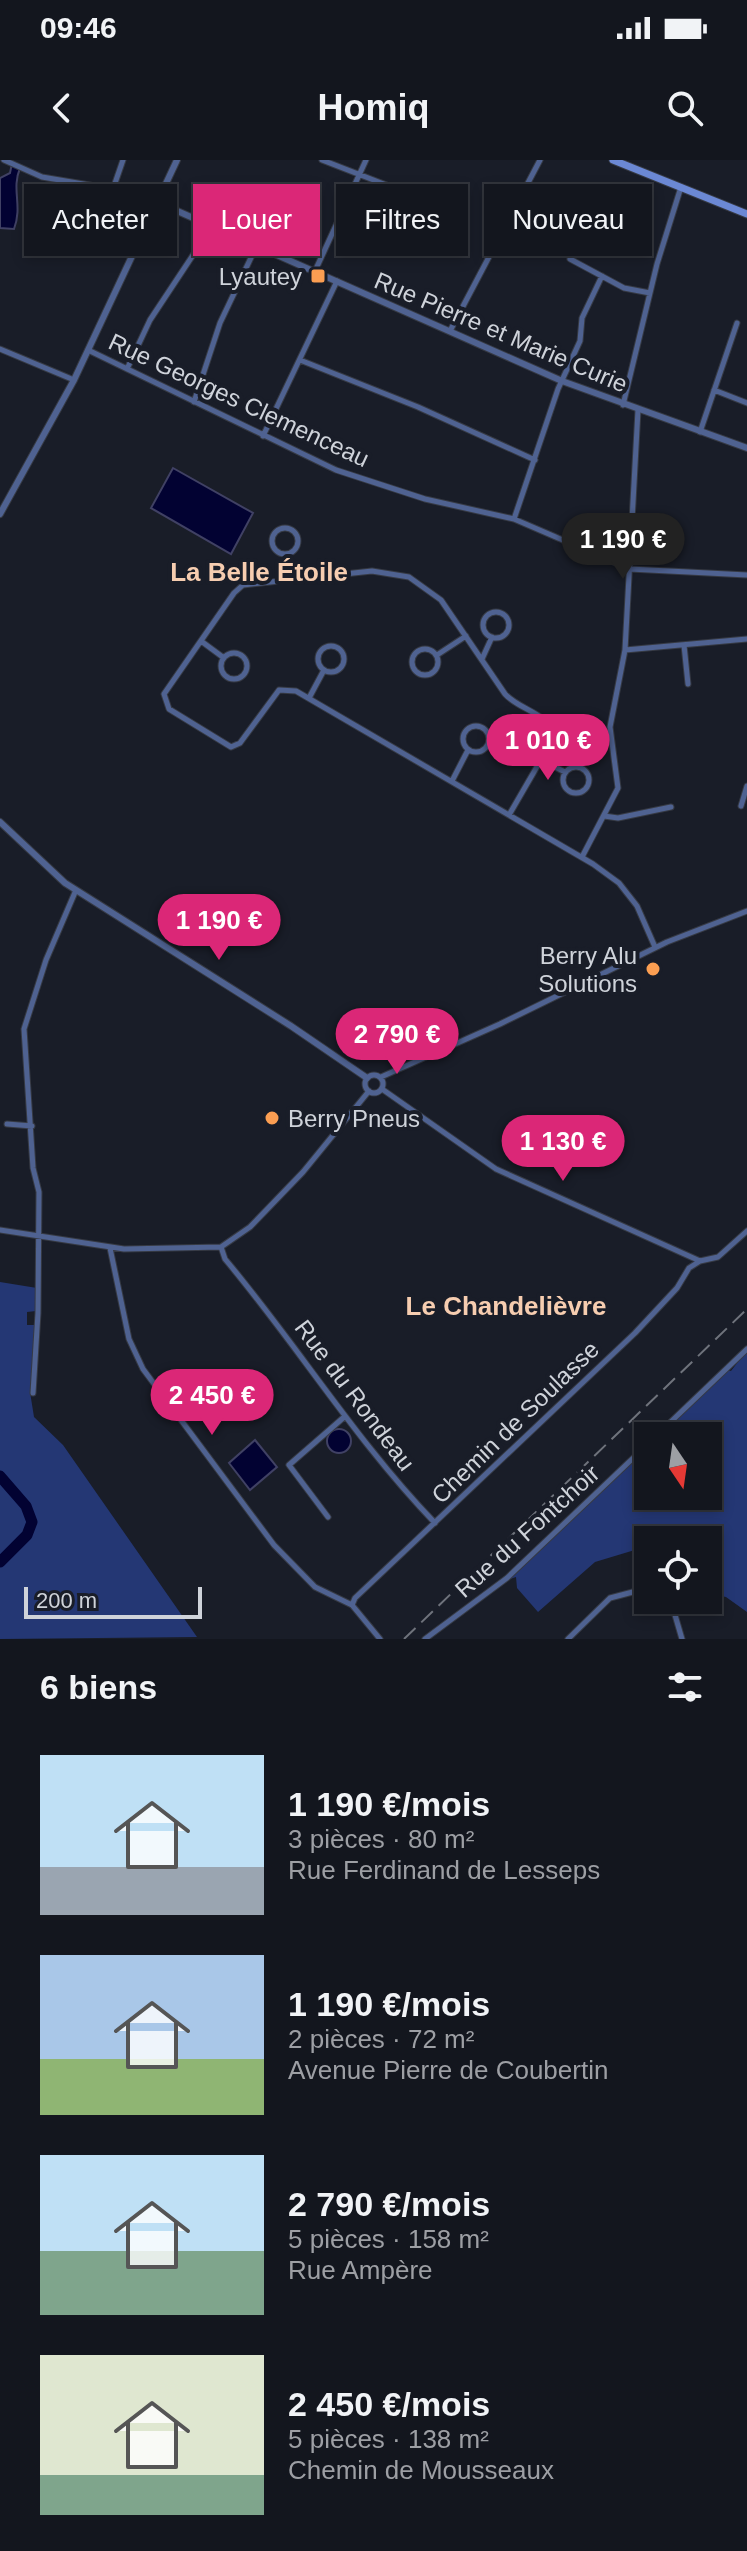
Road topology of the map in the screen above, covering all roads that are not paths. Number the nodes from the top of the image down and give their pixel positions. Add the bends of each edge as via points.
1 (4, 160) edge
2 (123, 160) edge
3 (177, 160) edge
4 (322, 160) edge
5 (366, 160) edge
6 (540, 160) edge
7 (613, 160) edge
8 (359, 175) junction
9 (83, 184) edge
10 (115, 184) edge
11 (166, 184) edge
12 (383, 184) edge
13 (681, 187) junction
14 (747, 214) edge
15 (193, 255) edge
16 (132, 256) edge
17 (252, 256) edge
18 (282, 256) edge
19 (570, 259) dead end
20 (315, 271) junction
21 (602, 276) junction
22 (337, 281) junction
23 (650, 293) junction
24 (737, 323) dead end
25 (450, 331) junction
26 (0, 349) edge
27 (88, 350) junction
28 (300, 360) junction
29 (127, 369) junction
30 (74, 380) junction
31 (562, 381) junction
32 (714, 390) junction
33 (194, 402) junction
34 (747, 403) edge
35 (623, 405) junction
36 (638, 410) junction
37 (700, 432) junction
38 (263, 436) junction
39 (747, 448) edge
40 (535, 460) junction
41 (0, 514) edge
42 (514, 519) junction
43 (286, 555) junction
44 (630, 569) junction
45 (747, 575) edge
46 (289, 579) junction
47 (466, 635) junction
48 (492, 637) junction
49 (747, 639) edge
50 (201, 641) junction
51 (684, 645) junction
52 (625, 650) junction
53 (437, 655) junction
54 (224, 658) junction
55 (482, 659) junction
56 (324, 670) junction
57 (688, 684) dead end
58 (309, 698) junction
59 (468, 750) junction
60 (541, 760) junction
61 (565, 772) junction
62 (452, 781) junction
63 (747, 786) edge
64 (741, 806) dead end
65 (671, 807) dead end
66 (509, 815) junction
67 (604, 816) junction
68 (0, 822) edge
69 (582, 857) junction
70 (76, 890) junction
71 (747, 911) edge
72 (655, 947) junction
73 (381, 1077) junction
74 (367, 1078) junction
75 (382, 1089) junction
76 (369, 1091) junction
77 (7, 1124) dead end
78 (32, 1126) junction
79 (0, 1230) edge
80 (747, 1231) edge
81 (40, 1238) junction
82 (221, 1247) junction
83 (110, 1248) junction
84 (700, 1261) junction
85 (747, 1349) edge
86 (33, 1393) dead end
87 (343, 1418) junction
88 (671, 1422) edge
89 (634, 1457) edge
90 (328, 1517) dead end
91 (435, 1523) junction
92 (634, 1592) edge
93 (352, 1605) junction
94 (674, 1614) edge
95 (380, 1639) edge
96 (425, 1639) edge
97 (568, 1639) edge
98 (682, 1639) edge

1 - 9 street via 42,177
2 - 10 street
3 - 11 street
4 - 8 street
5 - 8 street
6 - 25 street
7 - 13 main road
8 - 12 street
8 - 20 street
13 - 14 main road
13 - 23 street
15 - 29 street via 150,320
16 - 27 street
17 - 33 street via 220,323
18 - 20 street, Rue Pierre et Marie Curie
19 - 21 street
20 - 22 street, Rue Pierre et Marie Curie
21 - 23 street
21 - 31 street
22 - 25 street, Rue Pierre et Marie Curie
22 - 28 street
23 - 35 street
24 - 32 street
25 - 31 street, Rue Pierre et Marie Curie
26 - 30 street
27 - 29 street, Rue Georges Clemenceau
27 - 30 street
28 - 38 street
28 - 40 street
29 - 33 street, Rue Georges Clemenceau
30 - 41 street
31 - 35 street, Rue Pierre et Marie Curie
31 - 40 street
32 - 34 street
32 - 37 street
33 - 38 street, Rue Georges Clemenceau
35 - 36 street, Rue Pierre et Marie Curie
36 - 37 street, Rue Pierre et Marie Curie
36 - 44 street
37 - 39 street, Rue Pierre et Marie Curie
38 - 42 street, Rue Georges Clemenceau via 336,470 425,499
40 - 42 street
42 - 44 street, Rue Georges Clemenceau
43 - 43 street via 299,540 286,528 272,541
43 - 46 street
44 - 45 street
44 - 52 street
46 - 47 street via 372,571 409,577 441,600
46 - 50 street via 238,588
47 - 53 street
47 - 55 street
48 - 48 street via 509,629 501,612 483,620 483,629
48 - 55 street
49 - 51 street
50 - 54 street
50 - 58 street via 164,700 169,709 225,747 240,743 279,690
51 - 52 street
51 - 57 street
52 - 67 street via 610,727 618,788
53 - 53 street via 418,651 414,670 433,673
54 - 54 street via 227,677 245,673 244,656 235,652
55 - 60 street via 512,702 550,725 553,739
56 - 56 street via 342,667 340,649 327,646 321,651
56 - 58 street
58 - 62 street
59 - 59 street via 487,747 485,729 465,731
59 - 62 street
60 - 61 street
60 - 66 street
61 - 61 street via 568,791 587,788 585,770
62 - 66 street
63 - 64 street
65 - 67 street
66 - 69 street
67 - 69 street
68 - 70 street
69 - 72 street via 619,883 637,906
70 - 74 street
70 - 78 street via 24,1029
71 - 72 street
72 - 73 street
73 - 74 street
73 - 75 street
74 - 76 street
75 - 76 street
75 - 84 street via 496,1169
76 - 82 street via 303,1172 250,1227
77 - 78 street
78 - 81 street
79 - 81 street
80 - 84 street via 718,1257
81 - 83 street
81 - 86 street
82 - 83 street
82 - 87 street, Rue du Rondeau
83 - 93 street via 129,1339 143,1369 292,1565 315,1587
84 - 91 street, Chemin de Soulasse via 624,1343
85 - 88 street
87 - 90 street via 289,1465
87 - 91 street, Rue du Rondeau
89 - 96 street, Rue du Fontchoir via 507,1578
91 - 93 street, Chemin de Soulasse
92 - 97 street via 610,1598
93 - 95 street
94 - 98 street

